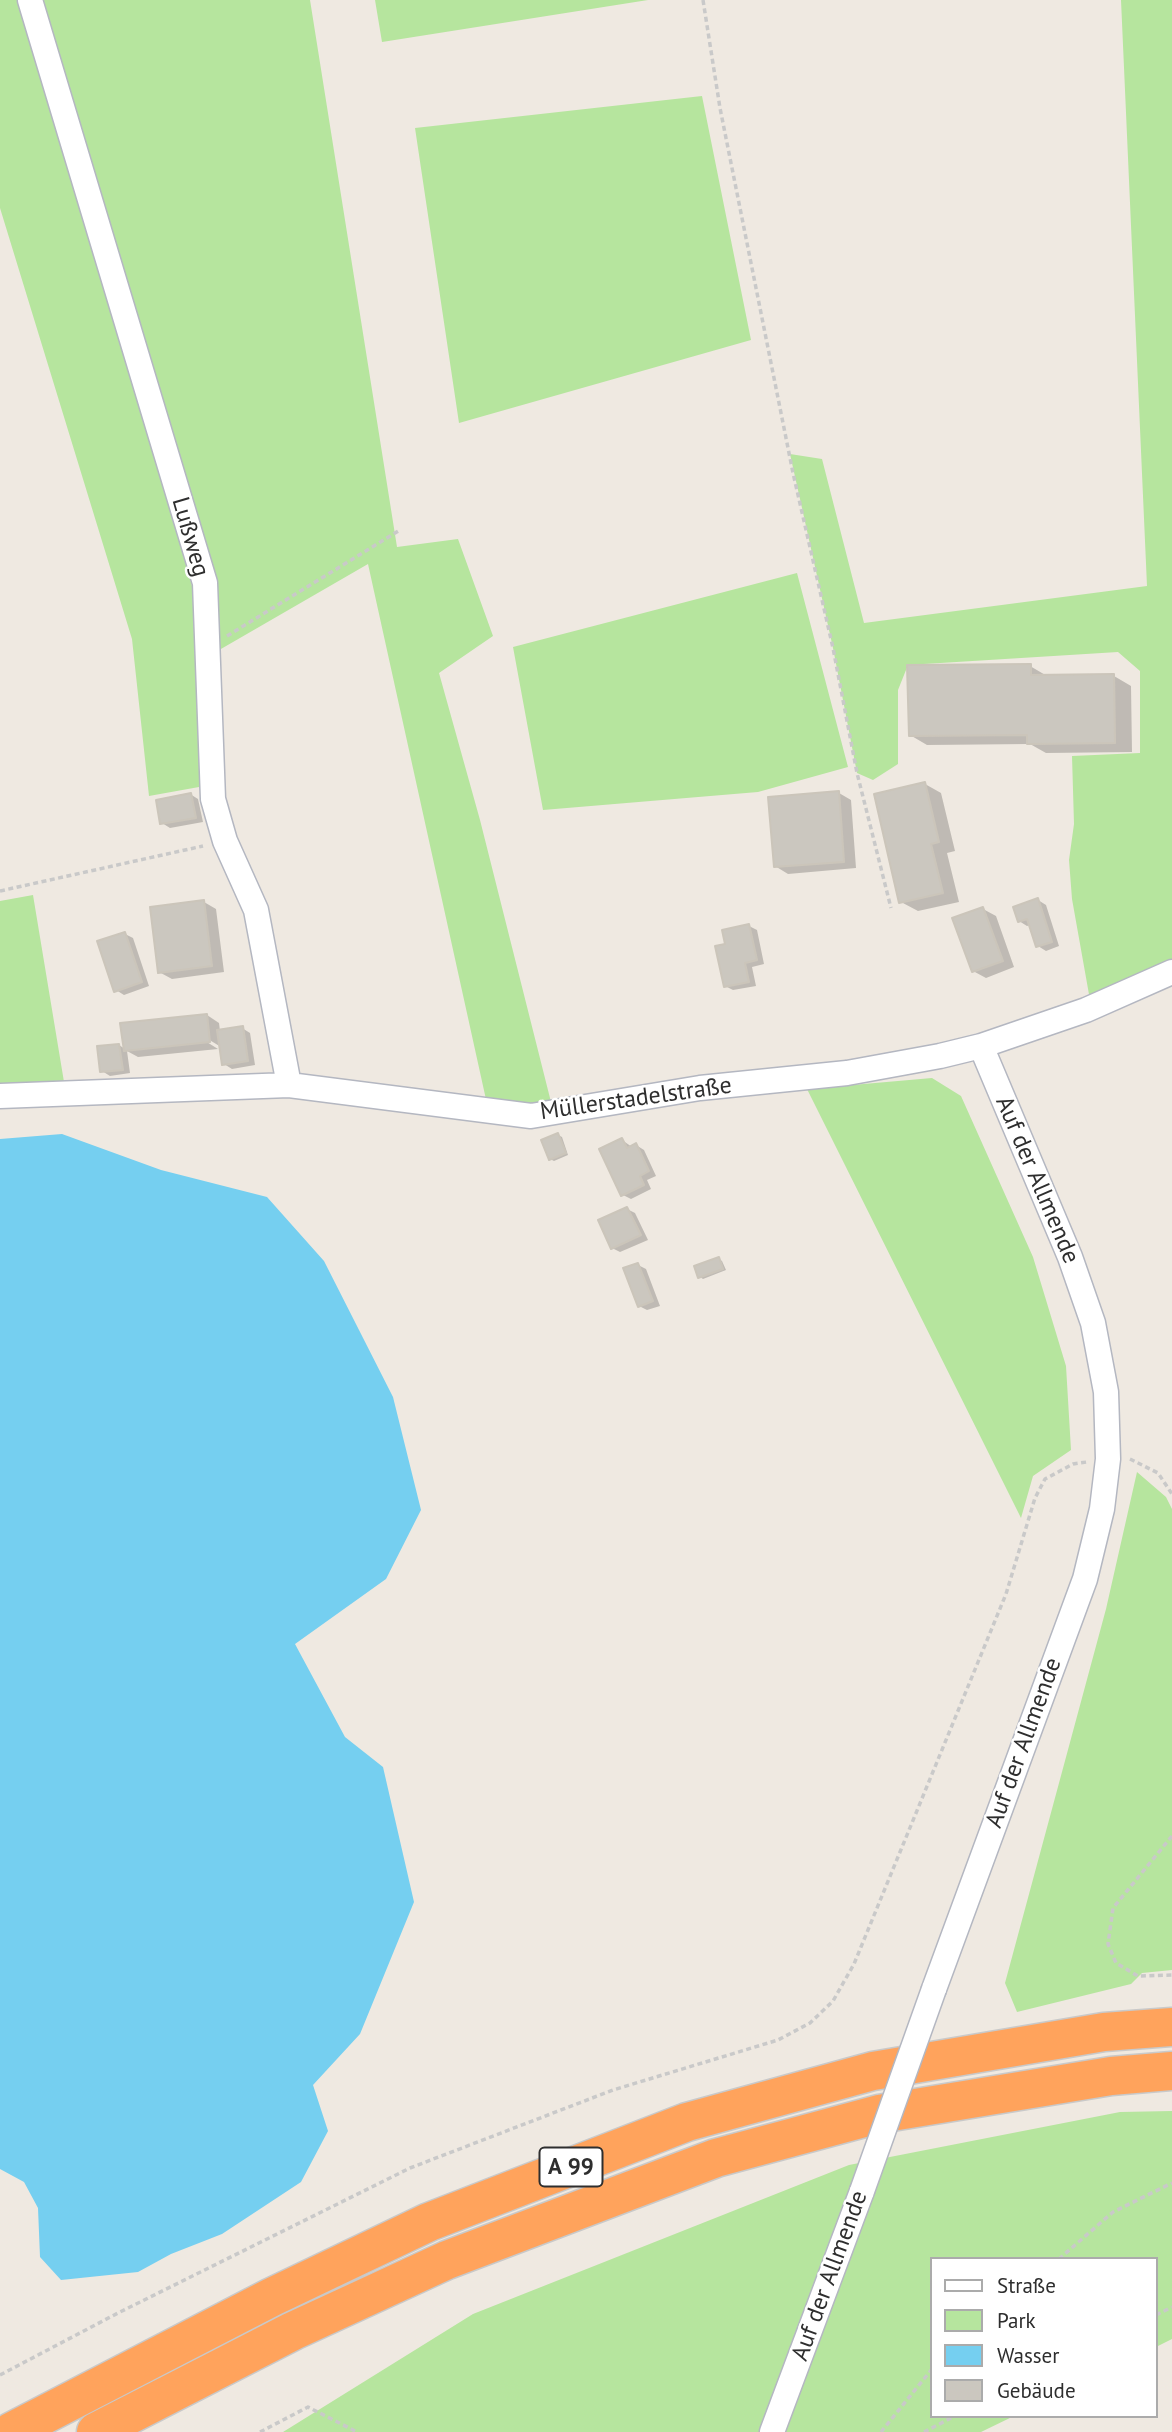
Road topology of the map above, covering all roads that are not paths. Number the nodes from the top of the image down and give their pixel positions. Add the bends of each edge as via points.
1 (30, 0) edge
2 (1172, 972) edge
3 (981, 1046) junction
4 (289, 1085) junction
5 (0, 1096) edge
6 (1172, 2027) edge
7 (1172, 2071) edge
8 (11, 2432) edge
9 (96, 2432) edge
10 (772, 2432) edge

1 - 4 street, Lußweg via 205,583 213,799 225,842 256,910
2 - 3 street, Müllerstadelstraße via 1086,1010
3 - 4 street, Müllerstadelstraße via 847,1073 700,1088 531,1116
3 - 10 street, Auf der Allmende, bridge via 1093,1323 1106,1392 1108,1459 1102,1509 1084,1578
4 - 5 street, Müllerstadelstraße
6 - 8 highway, A 99 via 1104,2032 873,2071 687,2122 429,2222
7 - 9 highway, A 99 via 1111,2076 879,2114 716,2158 447,2260 293,2331

